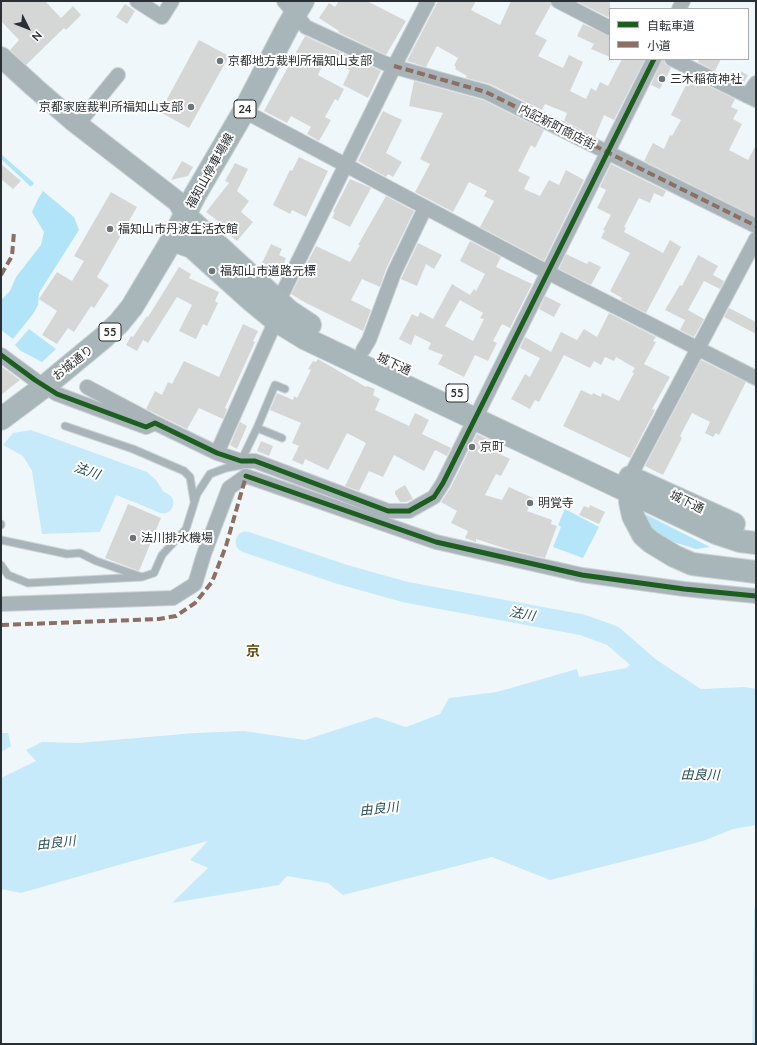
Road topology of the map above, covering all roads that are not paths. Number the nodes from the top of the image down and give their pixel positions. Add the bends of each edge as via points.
1 (137, 1) edge
2 (172, 1) edge
3 (428, 1) edge
4 (558, 1) edge
5 (294, 5) edge
6 (609, 27) edge
7 (1, 57) edge
8 (654, 60) edge
9 (674, 60) edge
10 (394, 66) junction
11 (118, 75) dead end
12 (756, 83) edge
13 (752, 98) edge
14 (244, 111) junction
15 (78, 124) junction
16 (608, 153) junction
17 (345, 166) junction
18 (425, 208) junction
19 (185, 215) junction
20 (756, 226) edge
21 (756, 239) edge
22 (172, 240) junction
23 (547, 272) junction
24 (277, 311) junction
25 (697, 349) junction
26 (363, 350) junction
27 (1, 355) edge
28 (756, 378) edge
29 (45, 386) junction
30 (87, 387) dead end
31 (285, 389) dead end
32 (478, 411) junction
33 (1, 420) edge
34 (155, 423) junction
35 (65, 426) dead end
36 (257, 428) junction
37 (282, 438) dead end
38 (217, 453) junction
39 (243, 467) junction
40 (630, 485) junction
41 (194, 503) junction
42 (756, 529) edge
43 (1, 540) edge
44 (756, 543) edge
45 (1, 565) edge
46 (756, 572) edge
47 (142, 577) junction
48 (756, 596) edge
49 (1, 604) edge

1 - 2 street via 162,17
3 - 10 street
4 - 6 street
5 - 10 street, 内記新町商店街 via 306,27
5 - 14 main road, 福知山停車場線 / 24
7 - 15 street
8 - 16 street
9 - 13 street
10 - 16 street, 内記新町商店街 via 486,92
10 - 17 street
11 - 15 street
12 - 13 street
14 - 17 street
14 - 19 main road, 福知山停車場線 / 24
15 - 19 street via 178,202
16 - 20 street, 内記新町商店街
16 - 23 street
17 - 18 street
17 - 24 street via 283,292
18 - 23 street
18 - 26 street via 394,272
19 - 22 main road, お城通り / 55
19 - 24 main road, 城下通 / 55 via 197,237
21 - 25 street
22 - 24 main road, 城下通 / 55 via 192,247 252,301
22 - 29 main road, お城通り / 55 via 132,307 104,338
23 - 25 street
23 - 32 street
24 - 26 main road, 城下通 / 55 via 289,312
24 - 32 main road, 城下通 / 55 via 306,339
24 - 38 street
25 - 28 street
25 - 40 street via 635,467
26 - 32 main road, 城下通 / 55
27 - 29 street
29 - 33 main road, お城通り / 55
29 - 34 street via 57,394 146,427
30 - 34 street
31 - 36 lane via 275,385
32 - 39 street via 434,497 410,512 388,511 255,462
32 - 40 main road, 城下通 / 55
34 - 38 street
35 - 41 lane via 134,449 184,471 190,477
36 - 37 lane
36 - 39 lane
38 - 39 street
39 - 41 lane via 226,468 210,474
39 - 48 street via 436,542 582,575
39 - 49 street via 229,488 195,584 173,598
40 - 42 main road, 城下通 / 55 via 744,527
40 - 44 main road, 城下通 / 55 via 716,533
40 - 46 main road via 633,516 643,534 651,542 692,564
41 - 47 lane via 186,529 162,555 154,573
43 - 47 lane via 67,554 80,552 96,561
45 - 47 lane via 8,575 28,582

